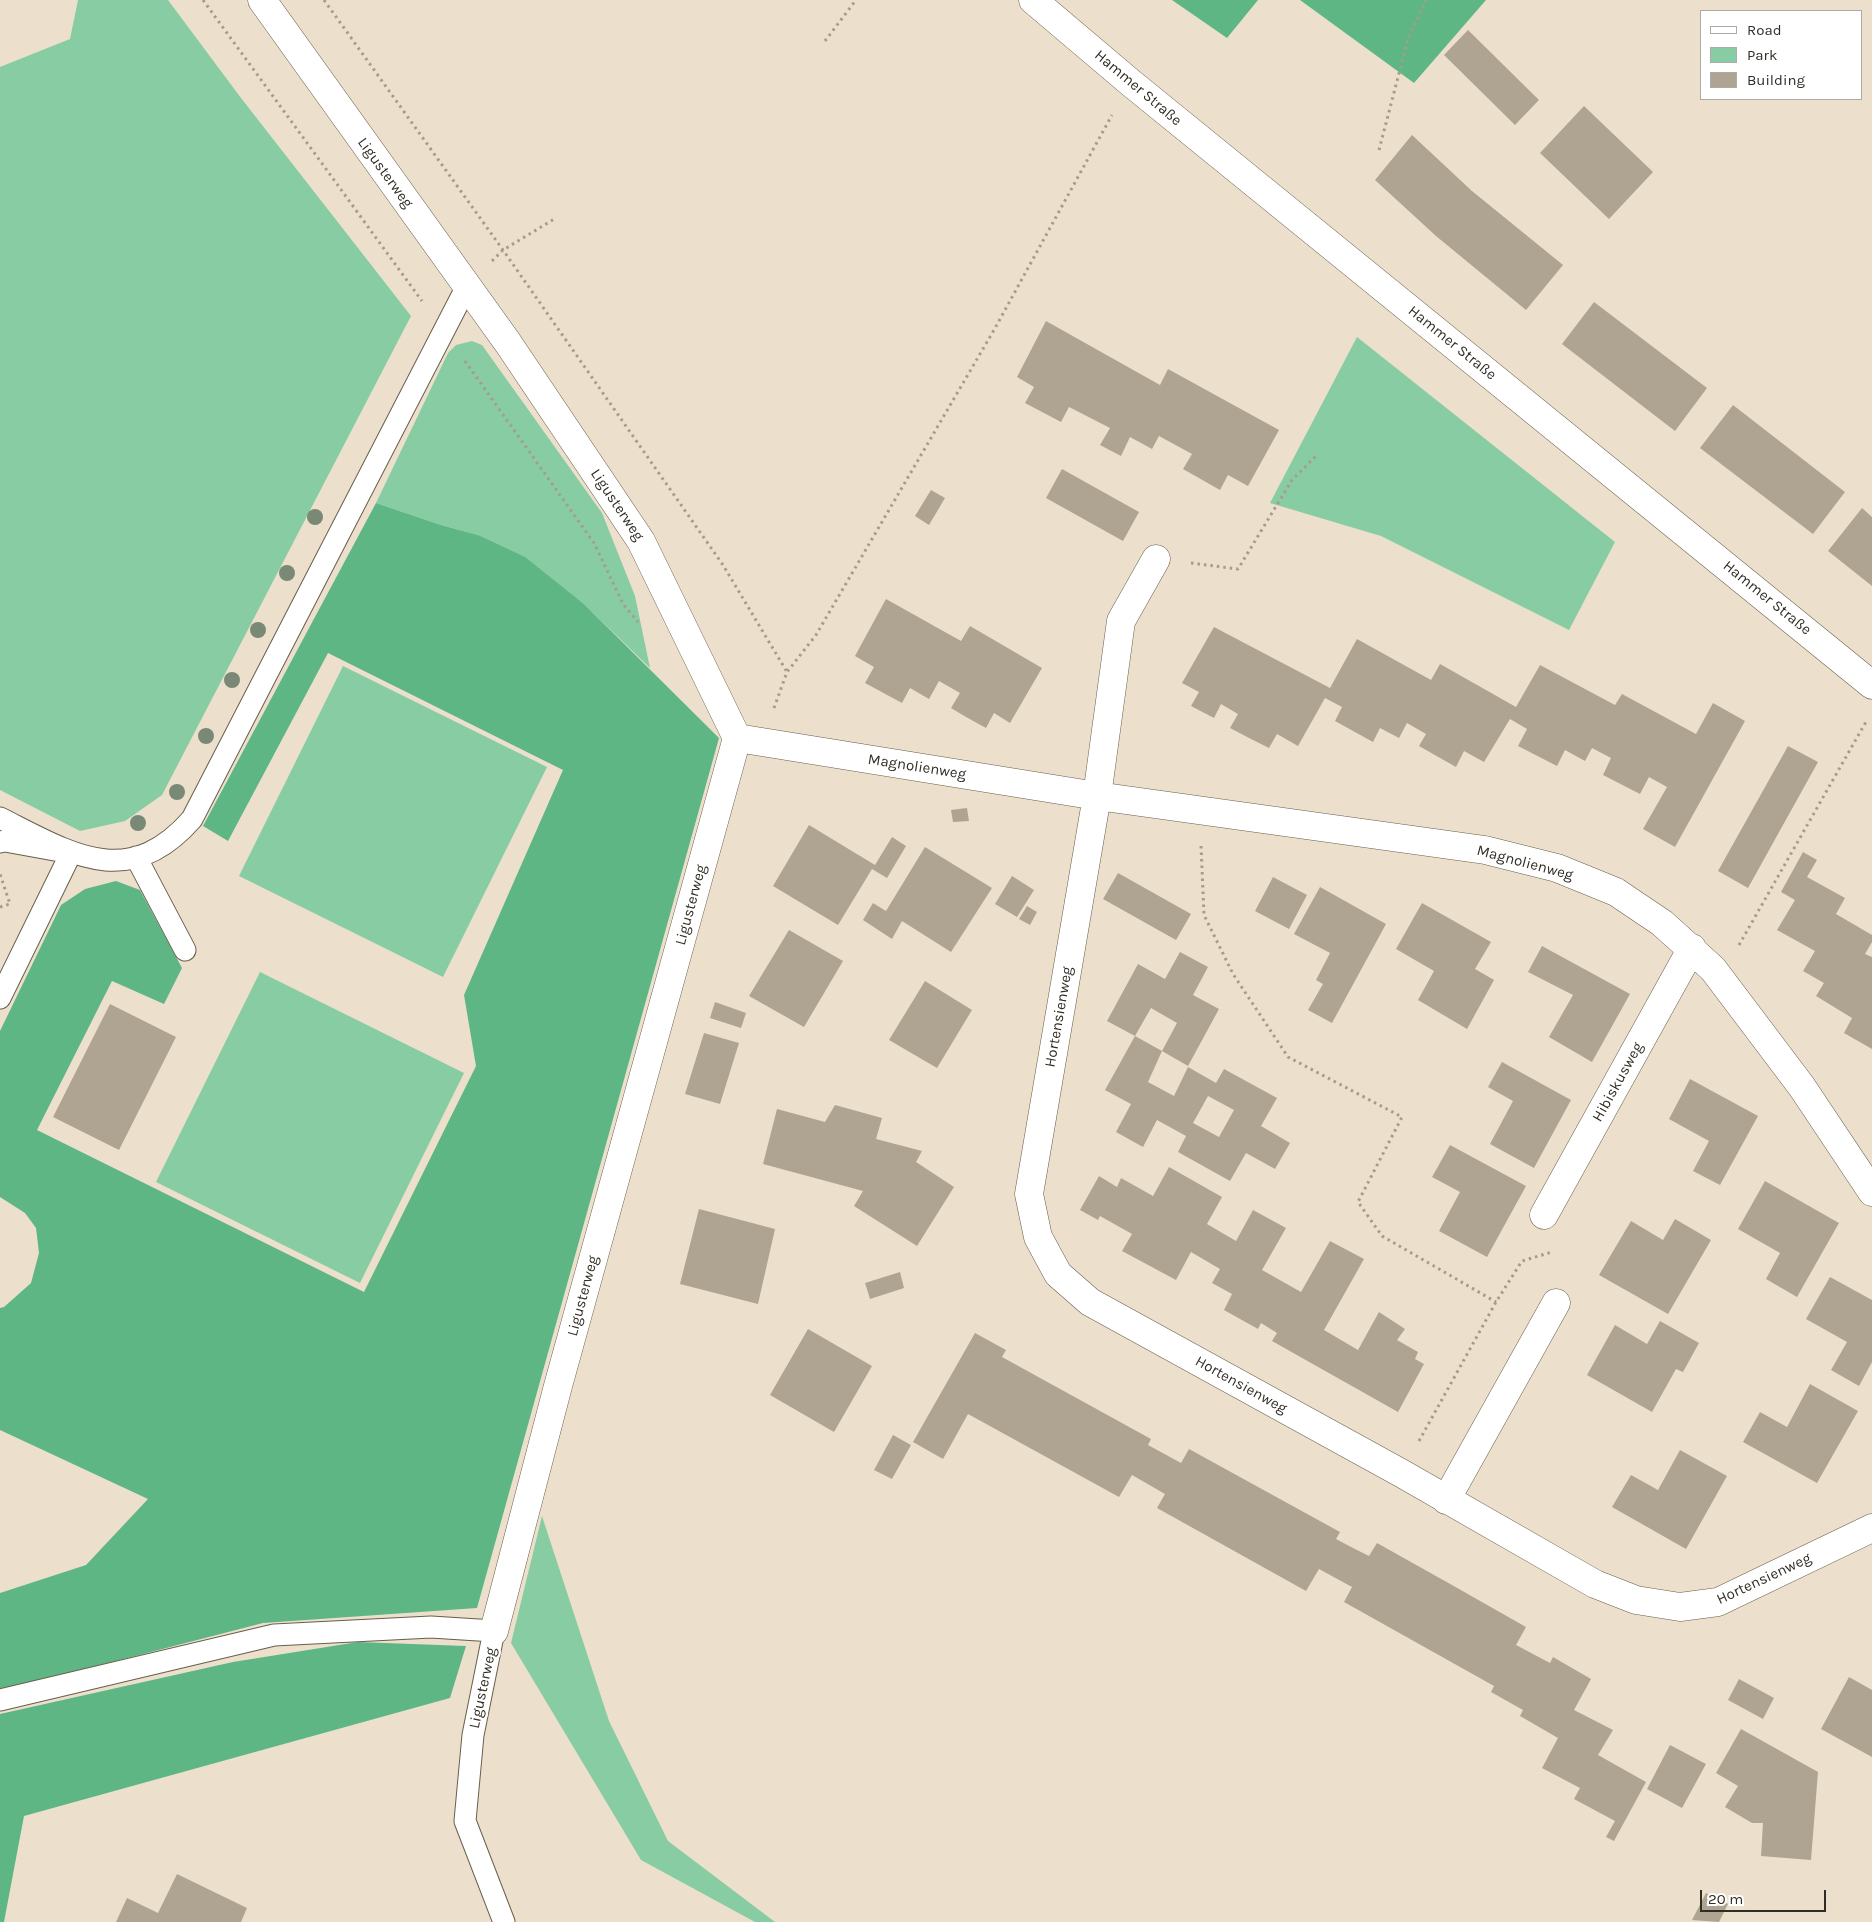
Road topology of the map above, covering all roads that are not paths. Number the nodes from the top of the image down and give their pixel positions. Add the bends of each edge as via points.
1 (262, 0) edge
2 (1033, 0) edge
3 (467, 286) junction
4 (1156, 559) road end
5 (1872, 685) edge
6 (749, 739) junction
7 (1097, 796) junction
8 (0, 818) edge
9 (0, 842) edge
10 (71, 853) junction
11 (136, 857) junction
12 (1692, 948) junction
13 (185, 950) dead end
14 (0, 998) edge
15 (1872, 1192) edge
16 (1544, 1215) dead end
17 (1556, 1303) dead end
18 (1446, 1500) junction
19 (1872, 1528) edge
20 (494, 1630) junction
21 (0, 1700) edge
22 (504, 1922) edge

1 - 3 street, Ligusterweg
2 - 5 street, Hammer Straße
3 - 6 street, Ligusterweg via 641,541
3 - 11 lane via 192,819 175,838
4 - 7 street via 1121,621
6 - 7 street, Magnolienweg
6 - 20 street, Ligusterweg via 558,1386
7 - 12 street, Magnolienweg via 1485,850 1557,868 1616,892
7 - 18 street, Hortensienweg via 1029,1194 1038,1237 1058,1274 1090,1302
8 - 10 lane
9 - 10 lane via 5,840
10 - 11 lane via 103,860
10 - 14 lane
11 - 13 lane
12 - 15 street, Magnolienweg via 1721,978 1802,1086
12 - 16 street, Hibiskusweg
17 - 18 street
18 - 19 street, Hortensienweg via 1595,1584 1636,1600 1680,1607 1718,1602
20 - 21 lane via 431,1628 274,1635
20 - 22 lane, Ligusterweg via 473,1735 465,1821

